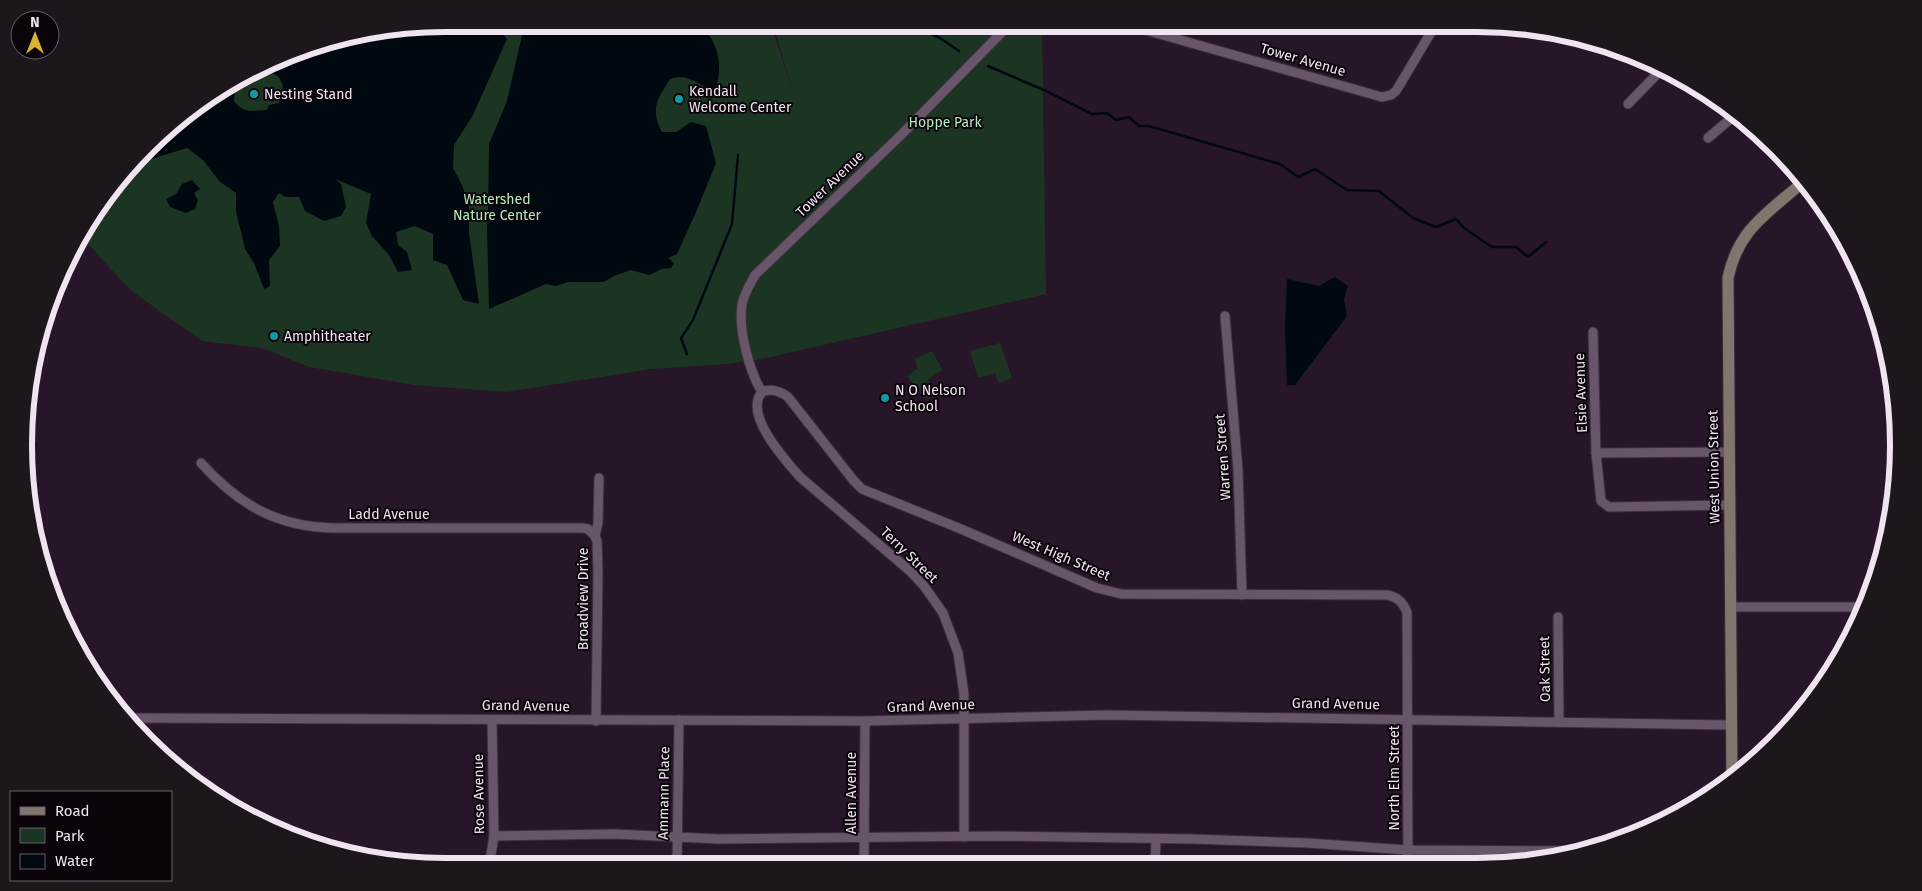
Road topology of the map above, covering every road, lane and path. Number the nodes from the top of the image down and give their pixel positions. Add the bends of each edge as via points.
1 (1002, 32) edge
2 (1152, 32) edge
3 (1431, 32) edge
4 (1657, 74) edge
5 (1628, 104) dead end
6 (1730, 119) edge
7 (1708, 138) dead end
8 (1798, 187) edge
9 (1225, 316) dead end
10 (1593, 332) dead end
11 (762, 392) junction
12 (1729, 452) junction
13 (1596, 453) junction
14 (200, 463) dead end
15 (599, 478) dead end
16 (1729, 505) junction
17 (595, 536) junction
18 (1242, 595) junction
19 (1403, 603) joint
20 (1730, 607) junction
21 (1857, 607) edge
22 (1558, 617) dead end
23 (135, 718) edge
24 (964, 718) junction
25 (1408, 719) junction
26 (492, 720) junction
27 (596, 720) junction
28 (679, 720) junction
29 (865, 721) junction
30 (1559, 722) junction
31 (1731, 725) junction
32 (1732, 770) edge
33 (494, 836) junction
34 (677, 837) junction
35 (964, 837) junction
36 (864, 839) junction
37 (1156, 839) junction
38 (1408, 850) junction
39 (1545, 853) edge
40 (490, 858) edge
41 (677, 858) edge
42 (864, 858) edge
43 (1155, 858) edge
44 (1408, 858) edge

1 - 11 street, Tower Avenue via 900,136 755,275 744,296 742,320 749,362
2 - 3 street, Tower Avenue via 1388,96 1396,91
4 - 5 street
6 - 7 street
8 - 12 street, West Union Street via 1748,231 1731,265 1727,291
9 - 18 street, Warren Street via 1238,470
10 - 13 street, Elsie Avenue
11 - 18 street, West High Street via 774,390 788,397 854,481 872,494 1108,591 1121,594
11 - 24 street, Terry Street via 758,411 764,431 787,463 910,571 944,613 958,653
12 - 13 street
12 - 16 street, West Union Street
13 - 16 street, Elsie Avenue via 1601,501 1609,507
14 - 17 street, Ladd Avenue via 254,508 302,526 583,528
15 - 17 street, Broadview Drive
16 - 20 street, West Union Street
17 - 27 street, Broadview Drive via 598,572
18 - 19 street, West High Street via 1388,595
19 - 25 street, North Elm Street via 1407,612
20 - 21 street
20 - 31 street, West Union Street
22 - 30 street, Oak Street
23 - 26 street, Grand Avenue
24 - 25 street, Grand Avenue via 1107,715
24 - 29 street, Grand Avenue
24 - 35 street, Terry Street
25 - 30 street, Grand Avenue
25 - 38 street, North Elm Street
26 - 27 street, Grand Avenue
26 - 33 street, Rose Avenue
27 - 28 street, Grand Avenue
28 - 29 street, Grand Avenue
28 - 34 street, Ammann Place
29 - 36 street, Allen Avenue
30 - 31 street, Grand Avenue
31 - 32 street, West Union Street
33 - 34 street via 615,834
33 - 40 street, Rose Avenue
34 - 36 street
34 - 41 street, Ammann Place
35 - 36 street
35 - 37 street
36 - 42 street, Allen Avenue
37 - 38 street via 1249,840
37 - 43 street
38 - 39 street
38 - 44 street, North Elm Street

